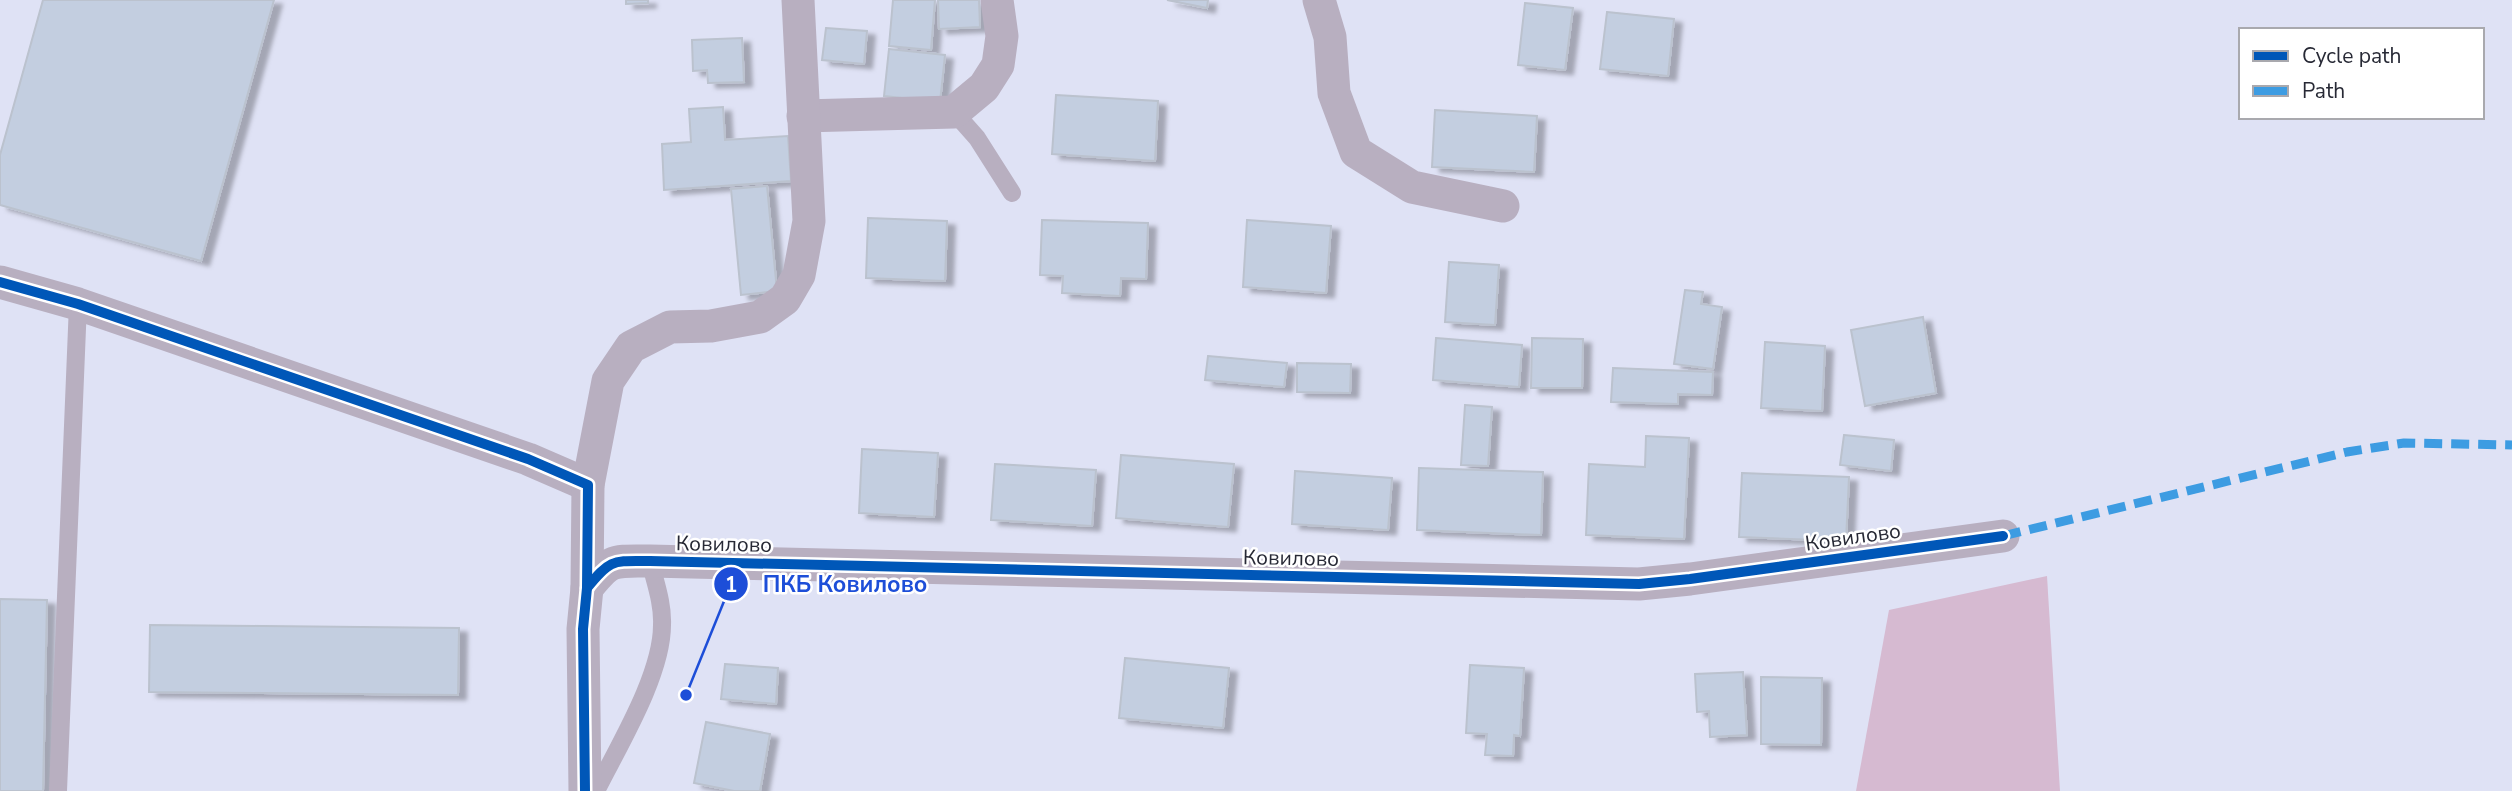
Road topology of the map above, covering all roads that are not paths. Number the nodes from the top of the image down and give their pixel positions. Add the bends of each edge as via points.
1 (798, 0) edge
2 (997, 0) edge
3 (1319, 0) edge
4 (954, 112) junction
5 (803, 116) junction
6 (1012, 193) dead end
7 (1503, 206) dead end
8 (0, 282) edge
9 (78, 304) junction
10 (588, 485) junction
11 (2003, 536) dead end
12 (650, 561) junction
13 (587, 588) junction
14 (58, 791) edge
15 (585, 791) edge
16 (596, 791) edge

1 - 5 street
2 - 4 street via 1002,36 998,65 984,87
3 - 7 street via 1330,37 1335,93 1356,152 1412,187
4 - 5 street
4 - 6 lane
5 - 10 street via 809,221 799,275 785,299 760,317 721,325 670,327 631,347 608,381
8 - 9 street
9 - 10 street via 515,455
9 - 14 lane
10 - 13 street
11 - 12 street, Ковилово via 1639,584
12 - 13 street, Ковилово via 614,561
12 - 16 lane via 663,624 660,654
13 - 15 street via 583,629

